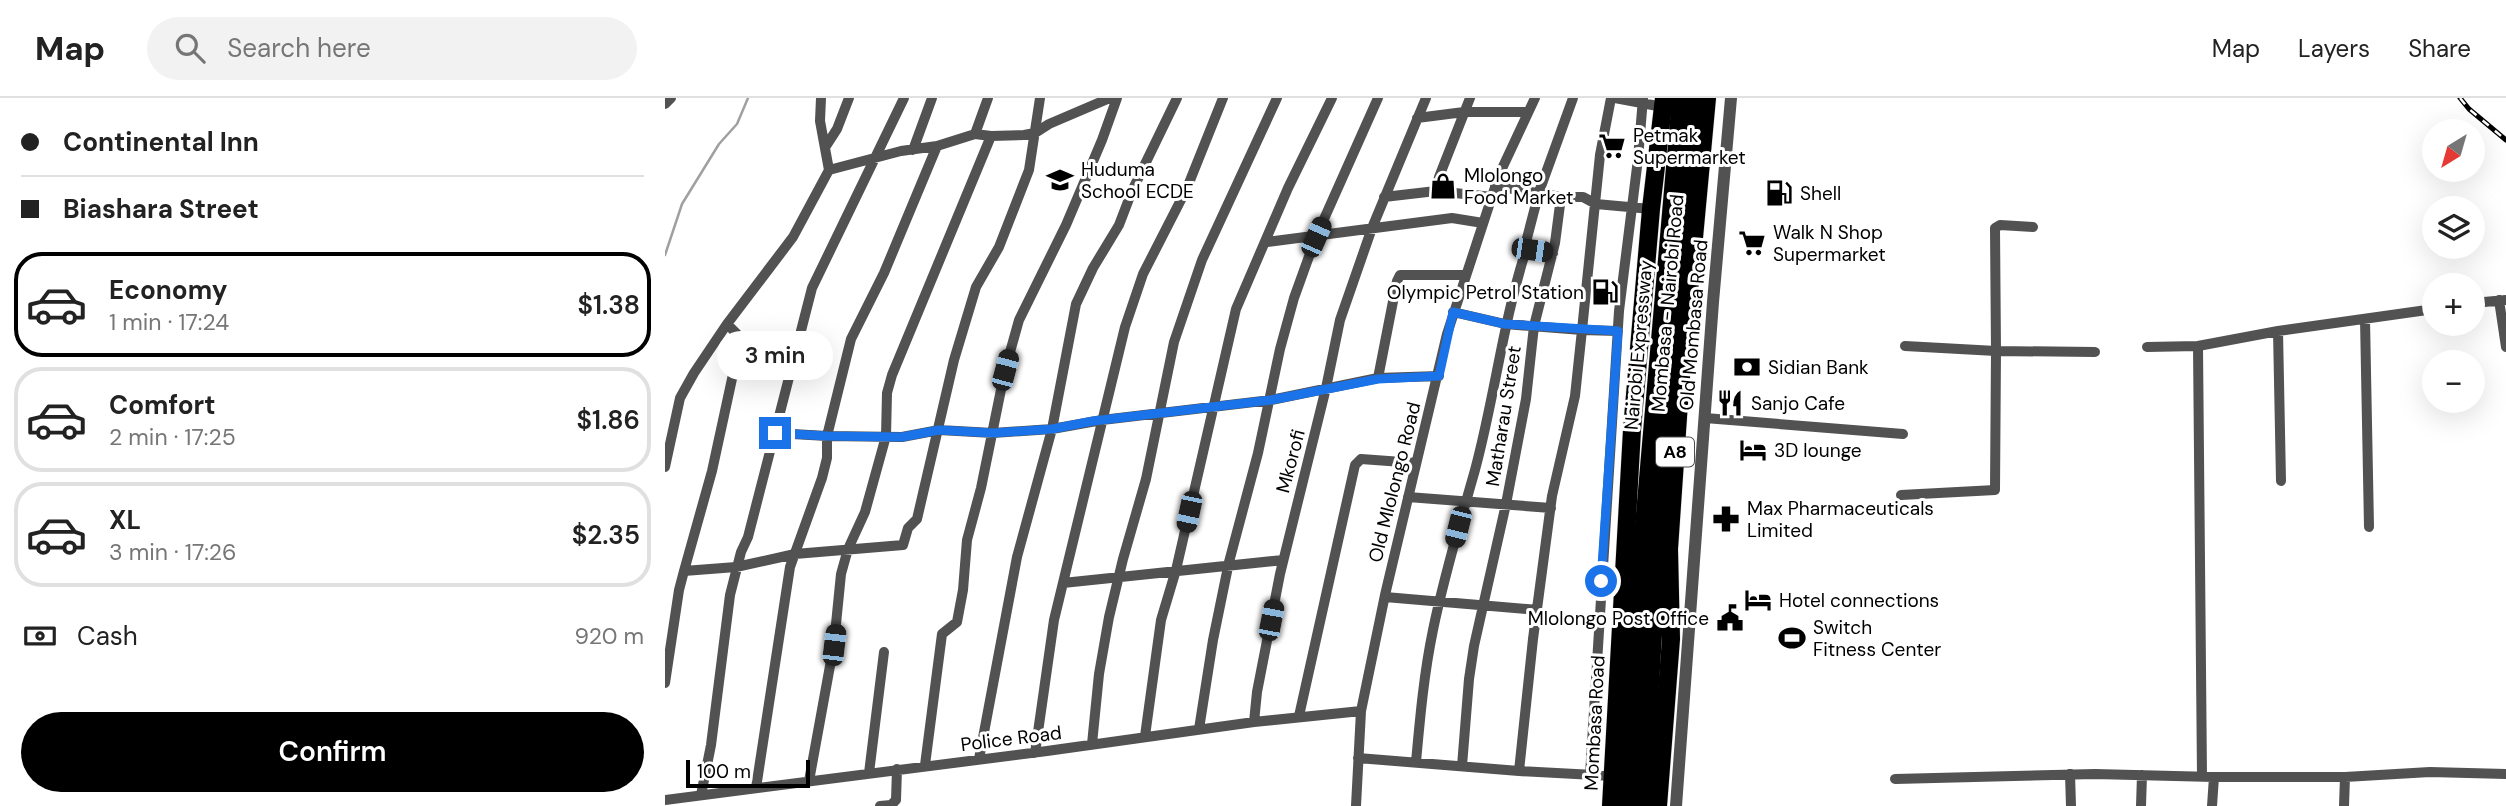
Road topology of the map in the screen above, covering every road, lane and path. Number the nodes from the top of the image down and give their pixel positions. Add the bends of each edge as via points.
1 (671, 98) edge
2 (821, 98) edge
3 (849, 98) edge
4 (904, 98) edge
5 (932, 98) edge
6 (988, 98) edge
7 (1040, 98) edge
8 (1110, 98) edge
9 (1117, 98) edge
10 (1177, 98) edge
11 (1223, 98) edge
12 (1277, 98) edge
13 (1332, 98) edge
14 (1378, 98) edge
15 (1426, 98) edge
16 (1470, 98) edge
17 (1535, 98) edge
18 (1573, 98) edge
19 (1613, 98) edge
20 (1681, 98) edge
21 (1695, 98) edge
22 (1707, 98) edge
23 (1731, 98) edge
24 (1643, 101) edge
25 (1095, 102) edge
26 (1663, 102) edge
27 (665, 104) edge
28 (1464, 112) junction
29 (1528, 113) junction
30 (1417, 118) junction
31 (1035, 133) junction
32 (975, 134) junction
33 (991, 136) junction
34 (826, 146) junction
35 (937, 146) junction
36 (913, 150) junction
37 (876, 158) junction
38 (829, 170) junction
39 (1495, 186) junction
40 (1436, 191) junction
41 (1539, 192) junction
42 (1384, 197) junction
43 (1492, 197) junction
44 (1561, 197) junction
45 (1597, 204) junction
46 (1631, 207) junction
47 (1651, 209) junction
48 (1483, 223) junction
49 (2033, 227) dead end
50 (1372, 228) junction
51 (1316, 237) junction
52 (1267, 242) junction
53 (1527, 247) junction
54 (1553, 253) junction
55 (1466, 275) junction
56 (2502, 300) edge
57 (1619, 311) junction
58 (2422, 311) edge
59 (1453, 312) junction
60 (1644, 314) junction
61 (2365, 318) junction
62 (727, 324) junction
63 (1505, 324) junction
64 (1534, 326) junction
65 (1581, 330) junction
66 (1618, 331) junction
67 (2278, 331) junction
68 (1905, 346) dead end
69 (2198, 346) junction
70 (2147, 347) dead end
71 (2506, 347) edge
72 (1996, 351) junction
73 (2095, 352) dead end
74 (1439, 376) junction
75 (1378, 379) junction
76 (1327, 388) junction
77 (1271, 400) junction
78 (1214, 407) junction
79 (1159, 413) junction
80 (1705, 418) junction
81 (1102, 420) junction
82 (1052, 429) junction
83 (939, 430) junction
84 (775, 433) junction
85 (993, 433) junction
86 (1903, 434) dead end
87 (827, 436) junction
88 (886, 436) junction
89 (1416, 463) junction
90 (665, 467) edge
91 (2281, 481) dead end
92 (1901, 495) dead end
93 (1408, 497) junction
94 (1464, 503) junction
95 (1506, 504) junction
96 (1551, 508) junction
97 (2369, 527) dead end
98 (848, 549) junction
99 (795, 554) junction
100 (1283, 560) junction
101 (1229, 565) junction
102 (736, 567) junction
103 (1176, 569) junction
104 (684, 571) junction
105 (1118, 577) junction
106 (1063, 583) junction
107 (1385, 597) junction
108 (1440, 602) junction
109 (1484, 605) junction
110 (1538, 610) junction
111 (884, 652) dead end
112 (665, 683) edge
113 (1361, 712) junction
114 (1299, 716) junction
115 (1254, 722) junction
116 (1199, 729) junction
117 (1145, 736) junction
118 (1092, 744) junction
119 (1035, 752) junction
120 (1358, 758) junction
121 (979, 759) junction
122 (1416, 762) junction
123 (925, 765) junction
124 (1462, 766) junction
125 (897, 769) junction
126 (1519, 771) junction
127 (869, 773) junction
128 (2070, 774) junction
129 (2506, 774) edge
130 (1590, 775) junction
131 (2142, 775) junction
132 (2208, 777) junction
133 (2345, 777) junction
134 (1895, 779) dead end
135 (809, 781) junction
136 (756, 788) junction
137 (1610, 794) edge
138 (701, 795) junction
139 (665, 800) edge
140 (880, 806) edge
141 (1356, 806) edge
142 (1627, 806) edge
143 (1643, 806) edge
144 (1658, 806) edge
145 (1677, 806) edge
146 (2071, 806) edge
147 (2141, 806) edge
148 (2212, 806) edge
149 (2344, 806) edge

1 - 27 street
2 - 34 street
3 - 34 street
4 - 37 street
5 - 36 street
6 - 32 street
7 - 31 street
8 - 25 street
9 - 85 street via 1066,225 1020,320
10 - 82 street via 1119,225 1076,304
11 - 81 street via 1187,188 1143,274
12 - 79 street via 1202,260 1174,342
13 - 52 street
14 - 51 street
15 - 30 street, Mkorofi
16 - 28 street
17 - 29 street, Old Mlolongo Road
18 - 41 street, Matharau Street
19 - 24 street
19 - 45 street via 1600,155
20 - 142 highway, Nairobi Expressway via 1638,595
21 - 143 highway, Nairobi Expressway via 1657,544
22 - 144 highway, Mombasa - Nairobi Road / A8 via 1680,388 1669,549 1671,639
23 - 80 street, Old Mombasa Road
24 - 26 street
24 - 46 street
25 - 31 street
26 - 47 highway, Mombasa Road / A8
28 - 29 street
28 - 30 street
28 - 40 street
29 - 39 street, Old Mlolongo Road
30 - 42 street, Mkorofi
31 - 33 street
31 - 83 street via 1029,170 1015,207 976,287
32 - 33 street
32 - 35 street
33 - 88 street via 892,375
34 - 38 street
35 - 36 street
35 - 87 street via 851,339
36 - 37 street
37 - 38 street
37 - 84 street via 812,288
38 - 62 street via 793,237
39 - 41 street
39 - 43 street, Old Mlolongo Road
40 - 42 street
40 - 43 street
41 - 44 street
41 - 53 street, Matharau Street
42 - 50 street, Mkorofi
43 - 48 street, Old Mlolongo Road
44 - 45 street via 1583,197
44 - 54 street, Matharau Street
45 - 46 street
45 - 65 street
46 - 47 street
46 - 57 street
47 - 60 highway, Mombasa Road / A8
48 - 50 street via 1452,218
48 - 55 street, Old Mlolongo Road
49 - 72 street via 1995,228
50 - 51 street
50 - 76 street, Mkorofi via 1340,320
51 - 52 street
51 - 77 street via 1294,298
52 - 78 street via 1236,309
53 - 54 street
53 - 63 street, Matharau Street
54 - 64 street, Matharau Street
55 - 59 street, Old Mlolongo Road
55 - 75 street via 1400,275
56 - 71 street
57 - 60 street
57 - 66 street
58 - 61 street
59 - 63 street
59 - 74 street, Old Mlolongo Road
60 - 137 highway, Mombasa Road / A8 via 1632,430
61 - 67 street
61 - 97 street
62 - 90 street via 680,398
62 - 104 street via 740,342
63 - 64 street
63 - 94 street, Matharau Street via 1500,362
64 - 65 street
64 - 95 street, Matharau Street
65 - 66 street
65 - 96 street via 1575,396
66 - 130 street
67 - 69 street
67 - 91 street
68 - 72 street
69 - 70 street
69 - 132 street
72 - 73 street
72 - 92 street via 1995,490
74 - 75 street
74 - 89 street, Old Mlolongo Road
75 - 76 street
76 - 77 street
76 - 100 street, Mkorofi
77 - 78 street
77 - 101 street
78 - 79 street
78 - 103 street
79 - 81 street
79 - 105 street
80 - 86 street
80 - 145 street, Old Mombasa Road
81 - 82 street
81 - 106 street
82 - 85 street
82 - 121 street via 1017,557
83 - 85 street
83 - 88 street
83 - 98 street via 917,519 903,545
84 - 87 street
84 - 102 street
85 - 123 street via 967,540 957,622 942,634
87 - 88 street
87 - 99 street via 822,478
88 - 98 street via 865,512
89 - 93 street, Old Mlolongo Road
89 - 114 street via 1361,459 1355,465
93 - 94 street
93 - 107 street, Old Mlolongo Road
94 - 95 street
94 - 108 street, Matharau Street
95 - 96 street
95 - 109 street, Matharau Street
96 - 110 street
98 - 99 street
98 - 135 street
99 - 102 street
99 - 136 street
100 - 101 street
100 - 115 street, Mkorofi
101 - 103 street
101 - 116 street
102 - 104 street
102 - 138 street
103 - 105 street
103 - 117 street via 1161,620
104 - 112 street
105 - 106 street
105 - 118 street via 1099,674
106 - 119 street
107 - 108 street
107 - 113 street, Old Mlolongo Road
108 - 109 street
108 - 122 street, Matharau Street
109 - 110 street
109 - 124 street, Matharau Street via 1469,678
110 - 126 street
111 - 127 street
113 - 114 street, Police Road
113 - 120 street, Old Mlolongo Road
114 - 115 street, Police Road
115 - 116 street, Police Road
116 - 117 street, Police Road
117 - 118 street, Police Road
118 - 119 street, Police Road
119 - 121 street, Police Road
120 - 122 street
120 - 141 street, Old Mlolongo Road
121 - 123 street, Police Road
122 - 124 street
123 - 125 street, Police Road
124 - 126 street
125 - 127 street, Police Road
125 - 140 street via 896,800
126 - 130 street
127 - 135 street, Police Road
128 - 131 street
128 - 134 street
128 - 146 street
129 - 133 street
130 - 137 street
131 - 132 street
131 - 147 street
132 - 133 street
132 - 148 street
133 - 149 street
135 - 136 street, Police Road
136 - 138 street, Police Road
138 - 139 street, Police Road

